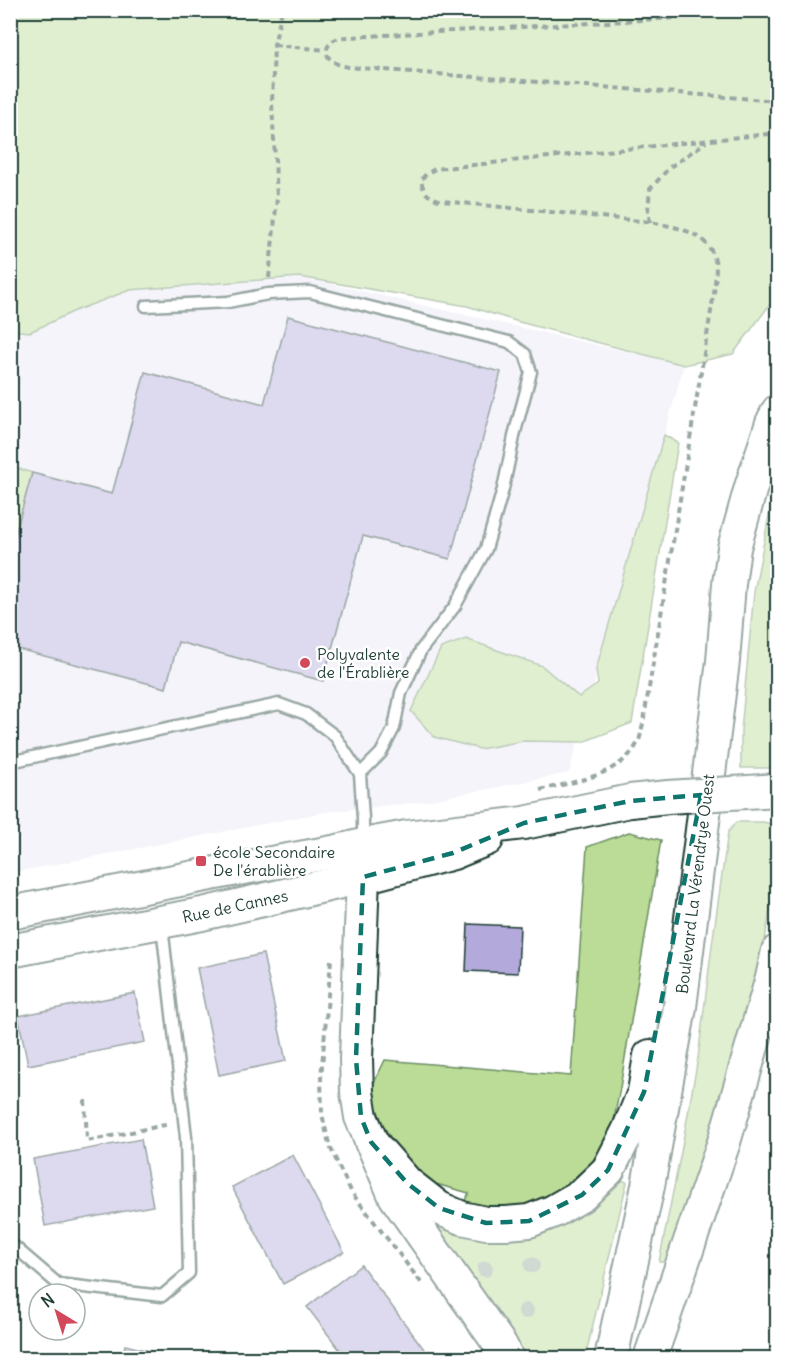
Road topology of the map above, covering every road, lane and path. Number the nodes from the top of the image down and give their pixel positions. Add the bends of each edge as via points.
1 (282, 10) edge
2 (777, 12) edge
3 (274, 45) junction
4 (326, 50) junction
5 (777, 101) edge
6 (777, 133) edge
7 (708, 140) junction
8 (650, 222) junction
9 (268, 294) junction
10 (146, 306) dead end
11 (777, 411) edge
12 (712, 740) junction
13 (10, 762) edge
14 (360, 774) junction
15 (777, 790) edge
16 (535, 792) dead end
17 (524, 823) junction
18 (363, 845) junction
19 (363, 877) junction
20 (10, 913) edge
21 (162, 922) junction
22 (10, 951) edge
23 (777, 951) edge
24 (85, 1100) dead end
25 (185, 1121) junction
26 (372, 1143) junction
27 (10, 1243) edge
28 (507, 1359) edge
29 (611, 1359) edge
30 (650, 1359) edge

1 - 3 path
2 - 4 path via 338,38
3 - 4 path
3 - 9 path via 272,103 277,198
4 - 5 path via 334,63 348,67
6 - 7 path
7 - 8 path via 670,167 650,189
7 - 8 path via 435,169 421,180 429,197 442,201
8 - 16 path via 692,232 710,250 716,271 643,724 638,742 614,768
9 - 10 lane via 228,302
9 - 14 lane via 310,292 508,342 525,354 531,372 486,549 455,606 421,650 401,693 394,728 381,753
11 - 12 main road, Boulevard La Vérendrye Ouest via 750,487 734,548
12 - 26 main road via 644,1092 608,1170 582,1195 554,1211 529,1221 486,1223 439,1208 407,1183
12 - 29 main road, Boulevard La Vérendrye Ouest via 680,1007 648,1186
13 - 14 lane via 279,704 306,714 335,736
14 - 18 lane
15 - 17 main road, Rue de Cannes, bridge via 630,801
17 - 18 main road, Rue de Cannes
17 - 19 main road, Rue de Cannes via 453,853
18 - 19 main road
18 - 20 main road, Rue de Cannes
19 - 21 main road, Rue de Cannes
19 - 26 main road via 357,1092 361,1117
21 - 22 main road, Rue de Cannes
21 - 25 lane
23 - 30 main road via 724,1142
24 - 25 path via 87,1141
25 - 27 lane via 189,1273 162,1296 58,1284
26 - 28 main road via 395,1196

